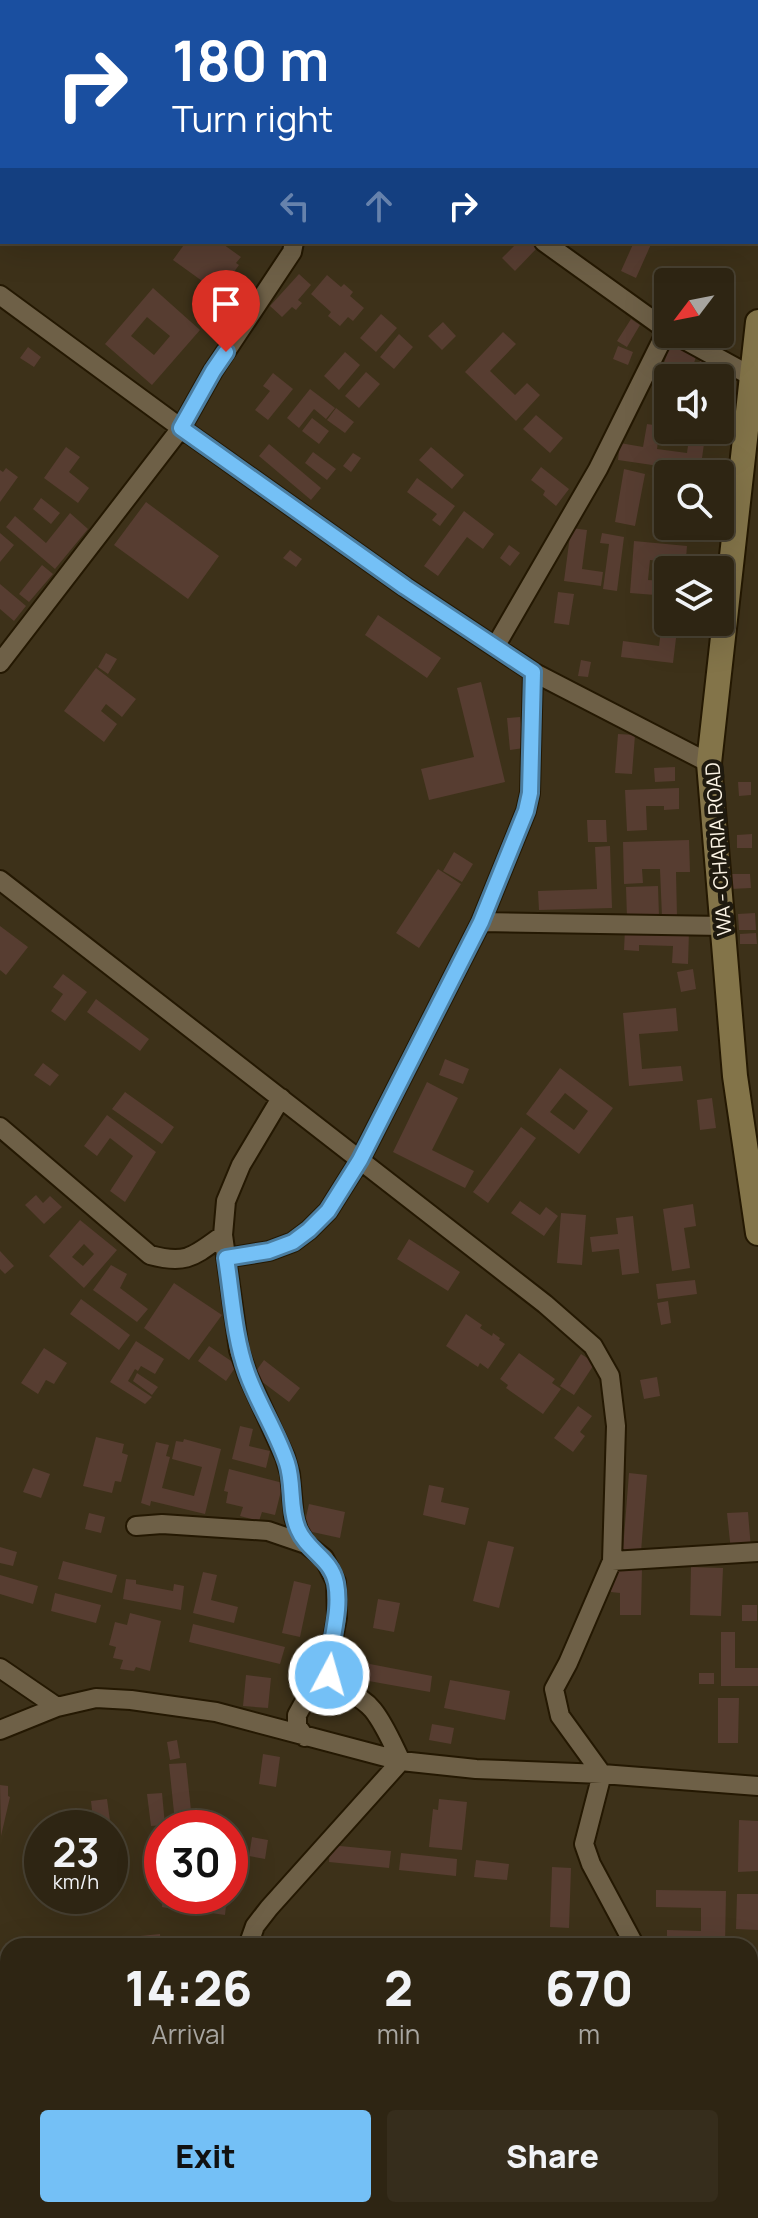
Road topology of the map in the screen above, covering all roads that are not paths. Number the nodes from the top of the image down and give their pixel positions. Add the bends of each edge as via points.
1 (294, 244) edge
2 (547, 244) edge
3 (0, 295) edge
4 (654, 320) edge
5 (758, 322) edge
6 (659, 348) edge
7 (700, 348) edge
8 (751, 376) junction
9 (181, 428) junction
10 (495, 647) junction
11 (0, 663) edge
12 (533, 672) junction
13 (709, 763) junction
14 (0, 880) edge
15 (481, 922) junction
16 (723, 926) junction
17 (281, 1098) junction
18 (0, 1127) edge
19 (360, 1160) junction
20 (758, 1233) edge
21 (223, 1235) junction
22 (226, 1258) junction
23 (136, 1526) dead end
24 (306, 1544) junction
25 (758, 1552) edge
26 (612, 1561) junction
27 (330, 1655) junction
28 (0, 1668) edge
29 (57, 1707) junction
30 (0, 1730) edge
31 (305, 1737) junction
32 (401, 1761) junction
33 (602, 1774) junction
34 (758, 1786) edge
35 (251, 1938) edge
36 (631, 1938) edge

1 - 9 street
2 - 4 street
3 - 9 street
5 - 8 street, WA - CHARIA ROAD
6 - 10 street via 598,469
7 - 8 street
8 - 13 street, WA - CHARIA ROAD
9 - 10 street
9 - 11 street
10 - 12 street
12 - 13 street
12 - 15 street via 530,793
13 - 16 street, WA - CHARIA ROAD
14 - 17 street
15 - 16 street
15 - 19 street
16 - 20 street, WA - CHARIA ROAD via 735,1076
17 - 19 street
17 - 21 street via 241,1165 226,1201
18 - 21 street via 150,1255 184,1259
19 - 22 street via 328,1211 293,1242
19 - 26 street via 593,1346 610,1376 616,1426
21 - 22 street
22 - 24 street via 239,1350 285,1457 294,1517
23 - 24 street via 268,1531
24 - 27 street via 324,1558 336,1582
25 - 26 street
26 - 33 street via 554,1689 560,1716
27 - 31 street via 297,1715
27 - 32 street via 329,1675 335,1684 374,1711
28 - 29 street
29 - 30 street
29 - 31 street via 96,1698 131,1700 216,1712
31 - 32 street
32 - 33 street
32 - 35 street via 269,1908
33 - 34 street
33 - 36 street via 584,1844

